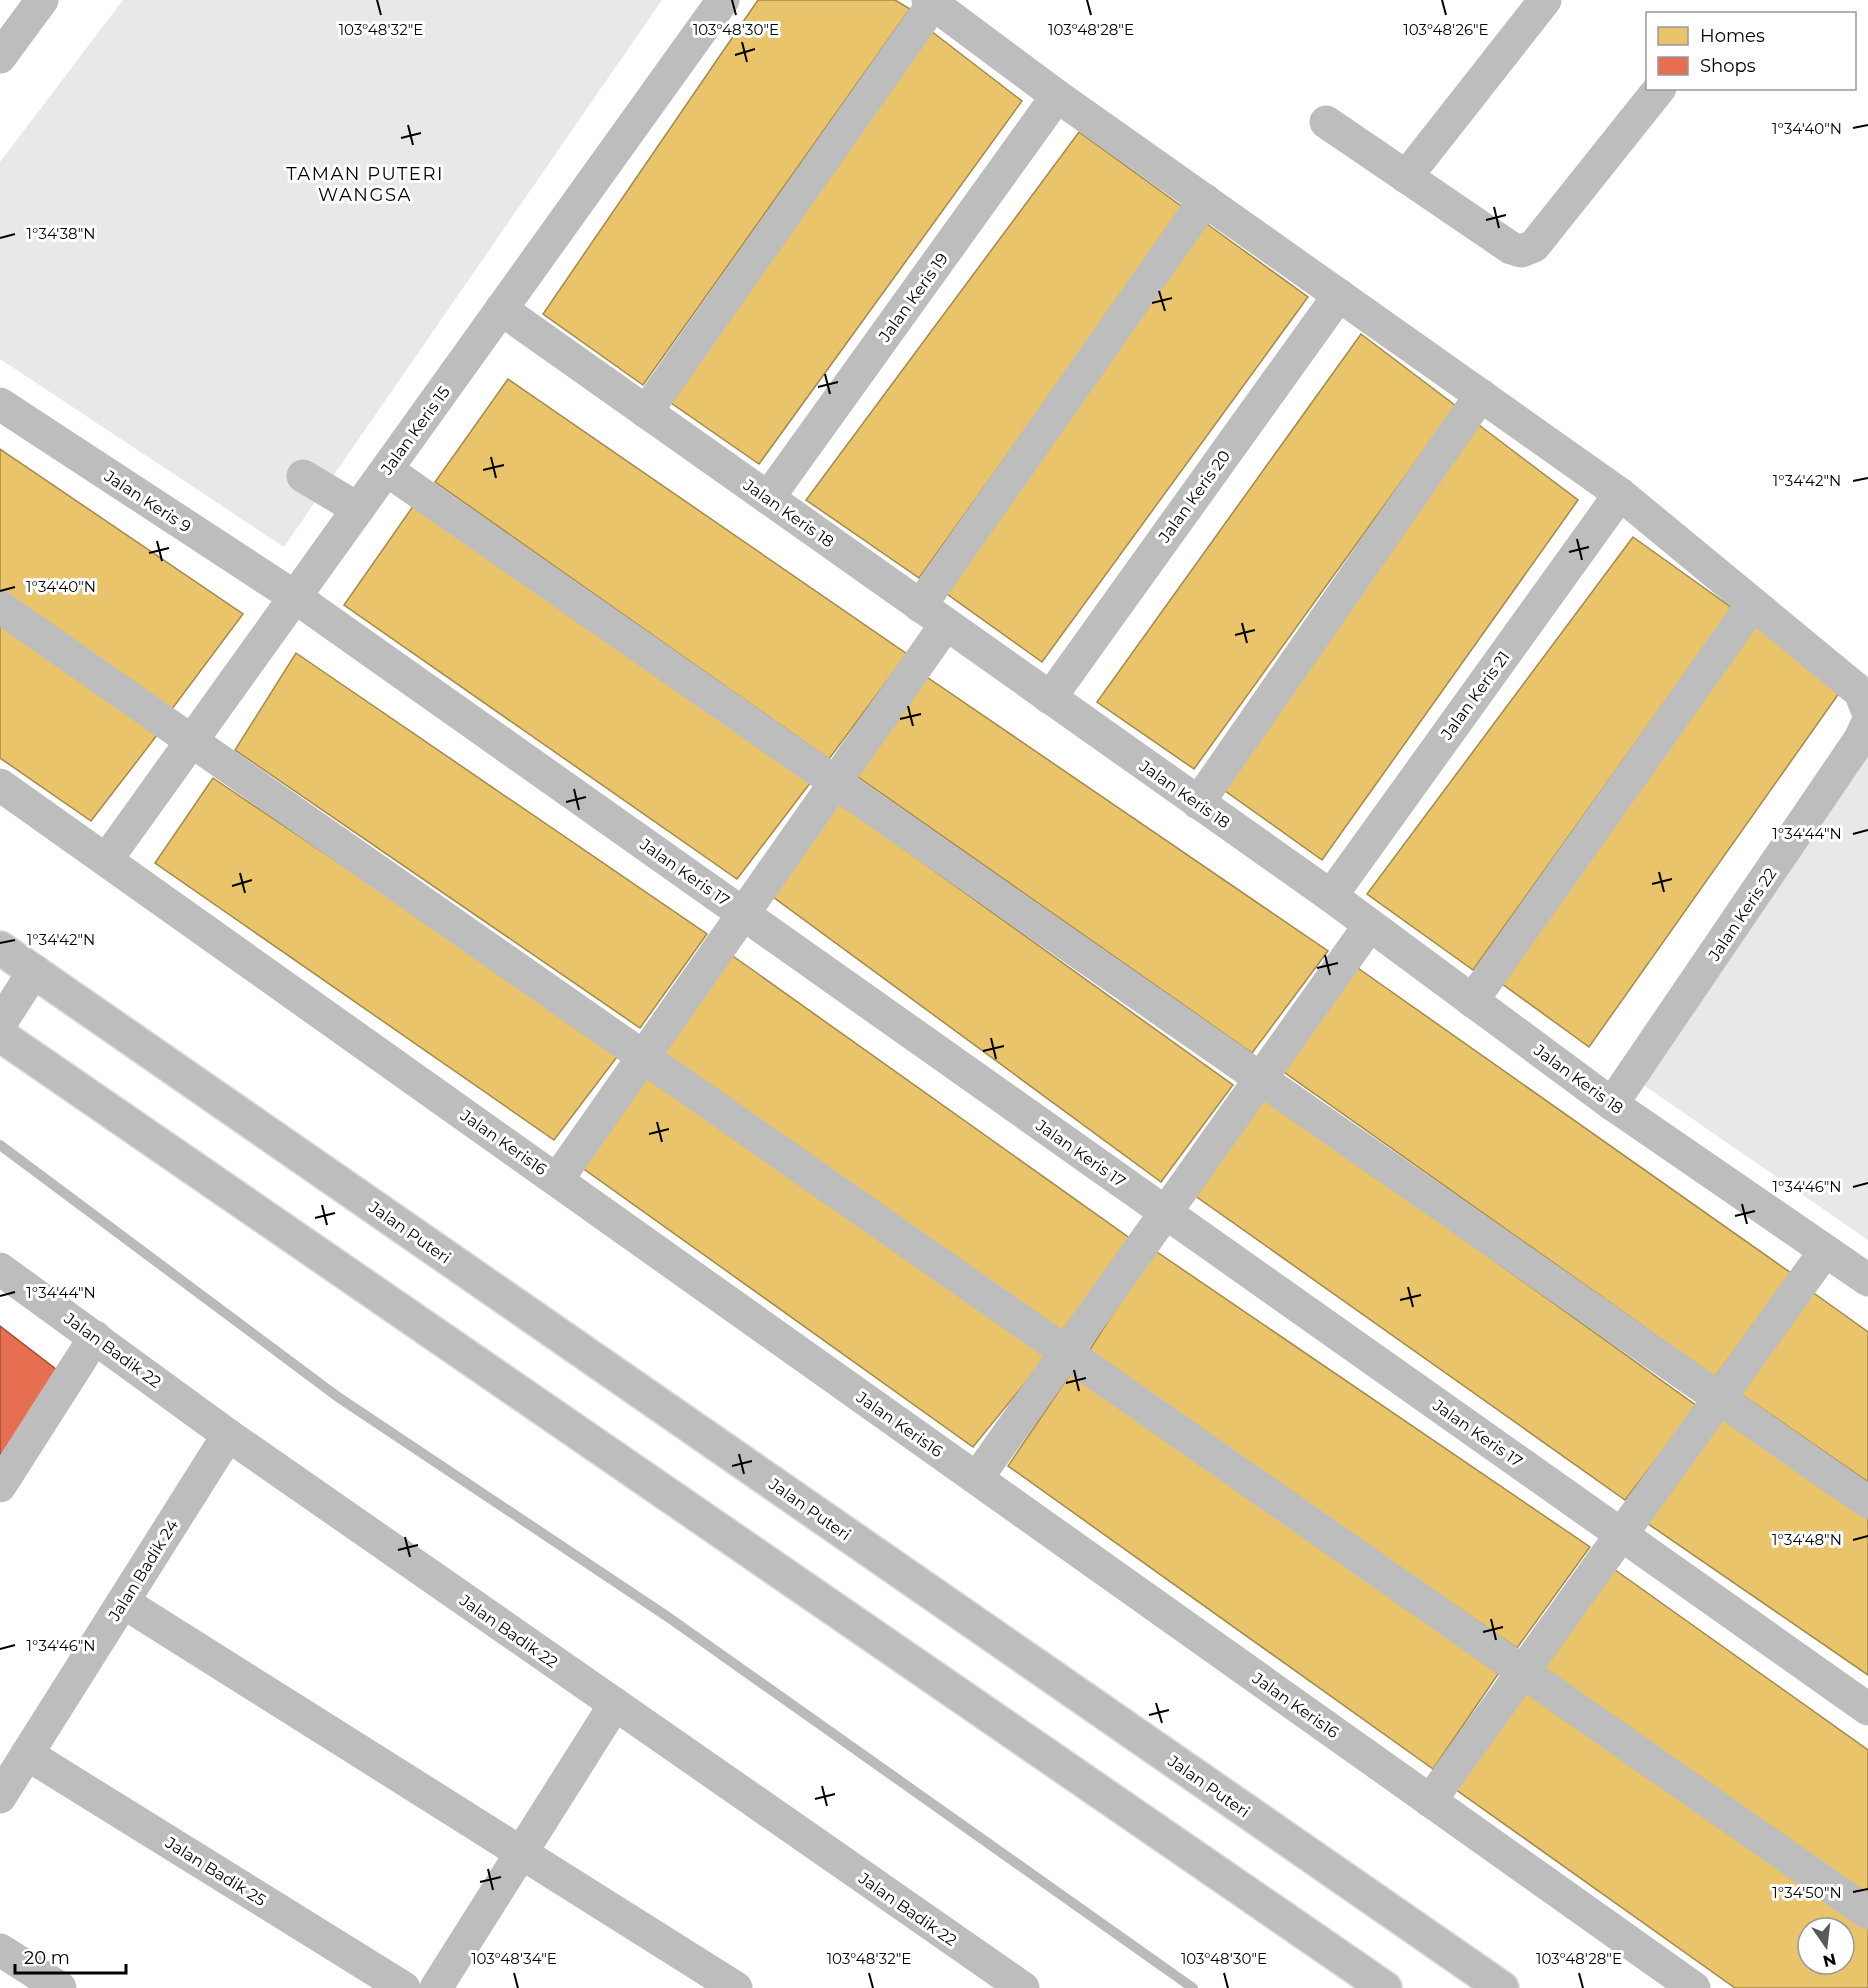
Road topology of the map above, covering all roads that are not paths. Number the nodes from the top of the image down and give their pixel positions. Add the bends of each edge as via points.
1 (42, 0) edge
2 (723, 0) edge
3 (1545, 0) edge
4 (930, 2) edge
5 (0, 57) edge
6 (1658, 90) edge
7 (1057, 96) junction
8 (1326, 122) dead end
9 (1406, 177) junction
10 (1204, 200) junction
11 (1339, 295) junction
12 (501, 309) junction
13 (1481, 395) junction
14 (0, 405) edge
15 (646, 412) junction
16 (387, 470) junction
17 (303, 476) dead end
18 (1620, 494) junction
19 (768, 498) junction
20 (358, 509) junction
21 (295, 597) junction
22 (1753, 604) junction
23 (0, 607) edge
24 (933, 615) junction
25 (1050, 698) junction
26 (1868, 712) edge
27 (1868, 722) edge
28 (192, 741) junction
29 (835, 783) junction
30 (0, 785) edge
31 (1198, 803) junction
32 (107, 859) junction
33 (1331, 896) junction
34 (743, 914) junction
35 (1369, 926) junction
36 (0, 948) edge
37 (34, 971) junction
38 (1472, 1001) junction
39 (0, 1024) edge
40 (0, 1035) edge
41 (644, 1056) junction
42 (1261, 1079) junction
43 (1612, 1104) junction
44 (557, 1180) junction
45 (1166, 1213) junction
46 (1825, 1251) junction
47 (0, 1269) edge
48 (1868, 1280) edge
49 (95, 1337) junction
50 (1066, 1352) junction
51 (1719, 1398) junction
52 (228, 1435) junction
53 (977, 1478) junction
54 (0, 1486) edge
55 (1868, 1502) edge
56 (1622, 1534) junction
57 (123, 1602) junction
58 (1523, 1672) junction
59 (615, 1704) junction
60 (1868, 1708) edge
61 (27, 1754) junction
62 (0, 1797) edge
63 (1430, 1801) junction
64 (521, 1853) junction
65 (1868, 1913) edge
66 (0, 1950) edge
67 (981, 1976) edge
68 (60, 1988) edge
69 (404, 1988) edge
70 (436, 1988) edge
71 (736, 1988) edge
72 (1023, 1988) edge
73 (1385, 1988) edge
74 (1502, 1988) edge
75 (1694, 1988) edge

1 - 5 street
2 - 12 street, Jalan Keris 15
3 - 9 street
4 - 7 street
4 - 15 street
6 - 9 street via 1534,246 1521,251
7 - 10 street
7 - 19 street, Jalan Keris 19
8 - 9 street
10 - 11 street
10 - 24 street
11 - 13 street
11 - 25 street, Jalan Keris 20
12 - 15 street, Jalan Keris 18
12 - 16 street, Jalan Keris 15
13 - 18 street
13 - 31 street
14 - 21 street, Jalan Keris 9
15 - 19 street, Jalan Keris 18
16 - 20 street, Jalan Keris 15
16 - 29 street
17 - 20 street
18 - 22 street
18 - 33 street, Jalan Keris 21
19 - 24 street, Jalan Keris 18
20 - 21 street, Jalan Keris 15
21 - 28 street, Jalan Keris 15
21 - 34 street, Jalan Keris 17
22 - 26 street via 1860,692
22 - 38 street
23 - 28 street
24 - 25 street, Jalan Keris 18
24 - 29 street
25 - 31 street, Jalan Keris 18
27 - 43 street, Jalan Keris 22
28 - 32 street, Jalan Keris 15
28 - 41 street
29 - 34 street
29 - 42 street
30 - 32 street, Jalan Keris16
31 - 33 street, Jalan Keris 18
32 - 44 street, Jalan Keris16
33 - 35 street, Jalan Keris 18
34 - 41 street
34 - 45 street, Jalan Keris 17
35 - 38 street, Jalan Keris 18
35 - 42 street
36 - 37 street, Jalan Puteri
37 - 39 street
37 - 74 street, Jalan Puteri
38 - 43 street, Jalan Keris 18
40 - 73 street
41 - 44 street
41 - 50 street
42 - 45 street
42 - 51 street
43 - 46 street, Jalan Keris 18
44 - 53 street, Jalan Keris16
45 - 50 street
45 - 56 street, Jalan Keris 17
46 - 48 street, Jalan Keris 18
46 - 51 street
47 - 49 street, Jalan Badik 22
49 - 52 street, Jalan Badik 22
49 - 54 street
50 - 53 street
50 - 58 street
51 - 55 street
51 - 56 street
52 - 57 street, Jalan Badik 24
52 - 59 street, Jalan Badik 22
53 - 63 street, Jalan Keris16
56 - 58 street
56 - 60 street, Jalan Keris 17
57 - 61 street, Jalan Badik 24
57 - 64 street
58 - 63 street
58 - 65 street
59 - 64 street
59 - 67 street, Jalan Badik 22
61 - 62 street, Jalan Badik 24
61 - 69 street, Jalan Badik 25
63 - 75 street, Jalan Keris16
64 - 70 street
64 - 71 street
66 - 68 street
67 - 72 street, Jalan Badik 22

